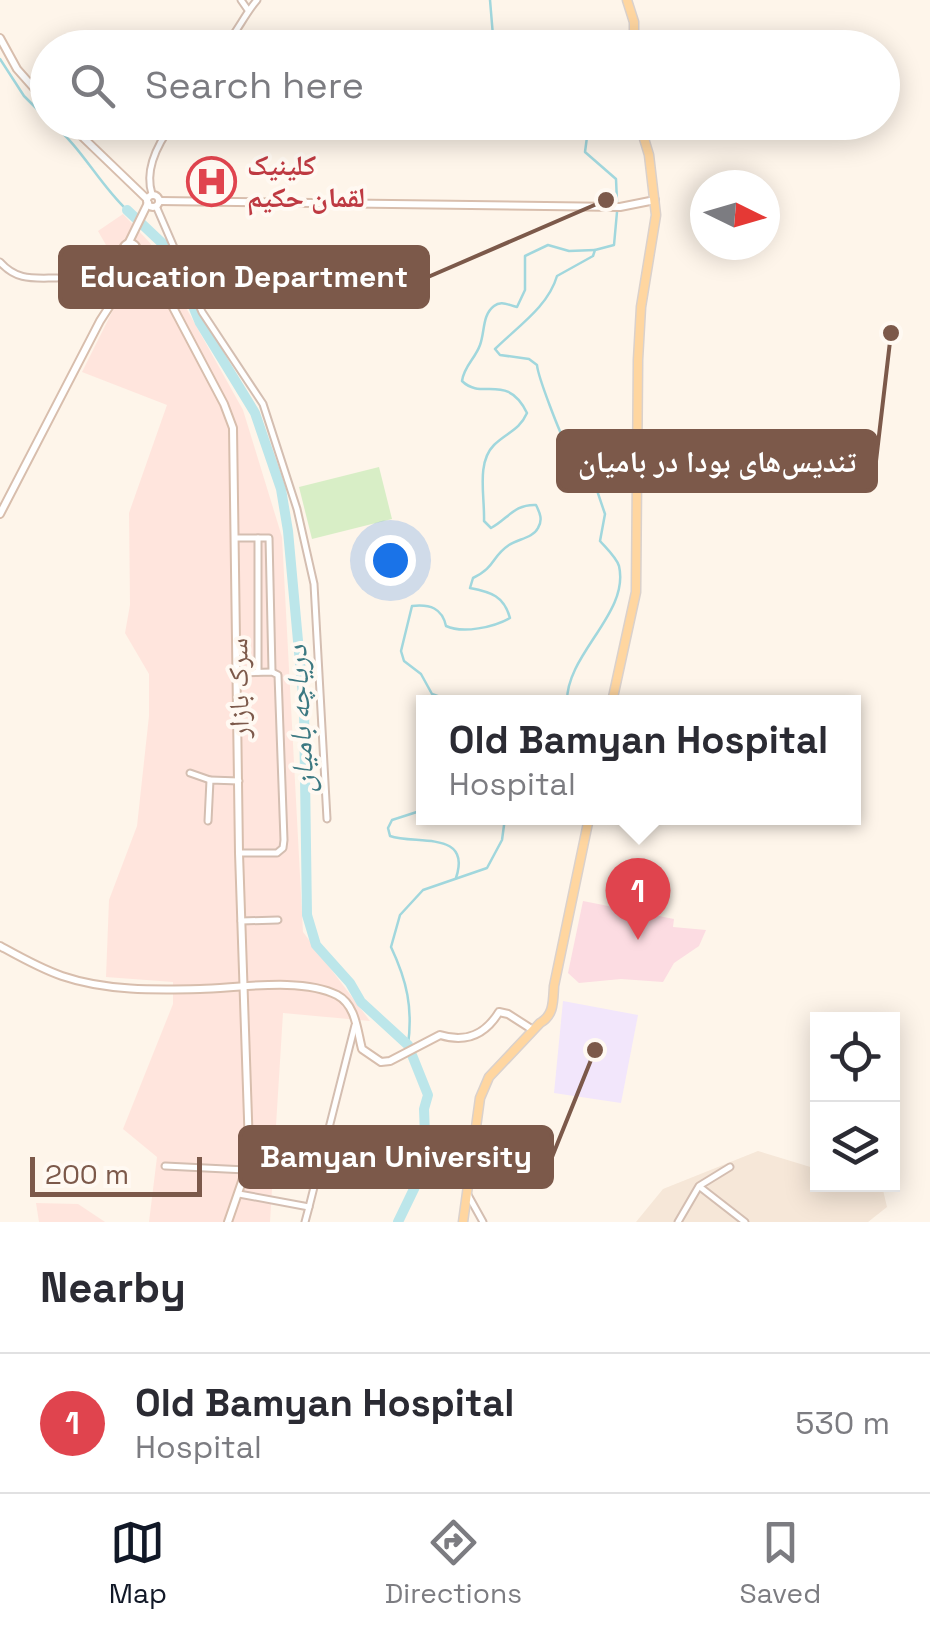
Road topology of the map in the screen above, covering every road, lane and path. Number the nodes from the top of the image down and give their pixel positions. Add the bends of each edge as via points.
1 (240, 0) edge
2 (257, 0) edge
3 (626, 0) edge
4 (248, 10) junction
5 (239, 30) edge
6 (634, 30) edge
7 (0, 38) edge
8 (30, 82) edge
9 (86, 140) edge
10 (163, 140) edge
11 (644, 140) edge
12 (655, 200) junction
13 (152, 202) junction
14 (130, 244) junction
15 (136, 254) junction
16 (125, 256) junction
17 (0, 262) edge
18 (57, 278) dead end
19 (0, 514) edge
20 (235, 538) junction
21 (258, 538) junction
22 (258, 672) junction
23 (272, 672) junction
24 (238, 673) junction
25 (614, 695) edge
26 (190, 773) dead end
27 (210, 780) junction
28 (239, 780) junction
29 (327, 818) dead end
30 (208, 821) dead end
31 (588, 825) edge
32 (239, 853) junction
33 (241, 920) junction
34 (278, 920) dead end
35 (0, 946) edge
36 (242, 985) junction
37 (355, 1024) junction
38 (533, 1030) junction
39 (165, 1166) dead end
40 (730, 1167) dead end
41 (246, 1170) junction
42 (699, 1186) junction
43 (238, 1194) junction
44 (468, 1195) junction
45 (309, 1207) junction
46 (228, 1222) edge
47 (305, 1222) edge
48 (463, 1222) edge
49 (483, 1222) edge
50 (678, 1222) edge
51 (745, 1222) edge

1 - 4 street
2 - 4 street
3 - 6 main road
4 - 5 street
7 - 8 main road
9 - 13 main road
10 - 13 street via 149,181
11 - 12 main road
12 - 13 main road via 616,207
12 - 25 main road via 638,360 636,592
13 - 14 main road
13 - 29 street via 202,312 263,404 297,508 314,584
14 - 15 main road
14 - 16 main road
15 - 16 main road
15 - 20 main road, سرک بازار via 158,279 234,428
16 - 19 main road via 120,290
17 - 18 street via 26,279
20 - 21 street
20 - 24 main road, سرک بازار
21 - 22 street
21 - 23 street via 269,538
22 - 23 street
22 - 24 street
23 - 32 street via 278,675 283,848
24 - 28 main road, سرک بازار
26 - 27 street
27 - 28 street
27 - 30 street
28 - 32 main road, سرک بازار
31 - 38 main road via 553,1006
32 - 33 main road, سرک بازار
33 - 34 street
33 - 36 main road, سرک بازار
35 - 36 main road via 96,986
36 - 37 main road via 329,992 342,997
36 - 41 main road, سرک بازار
37 - 38 main road via 362,1048 381,1062 440,1035 477,1036 500,1012
37 - 45 street
38 - 44 main road via 489,1077 480,1098
39 - 41 street
40 - 42 street
41 - 43 main road, سرک بازار
42 - 50 street
42 - 51 street
43 - 45 street
43 - 46 main road, سرک بازار
44 - 48 main road
44 - 49 street
45 - 47 street

